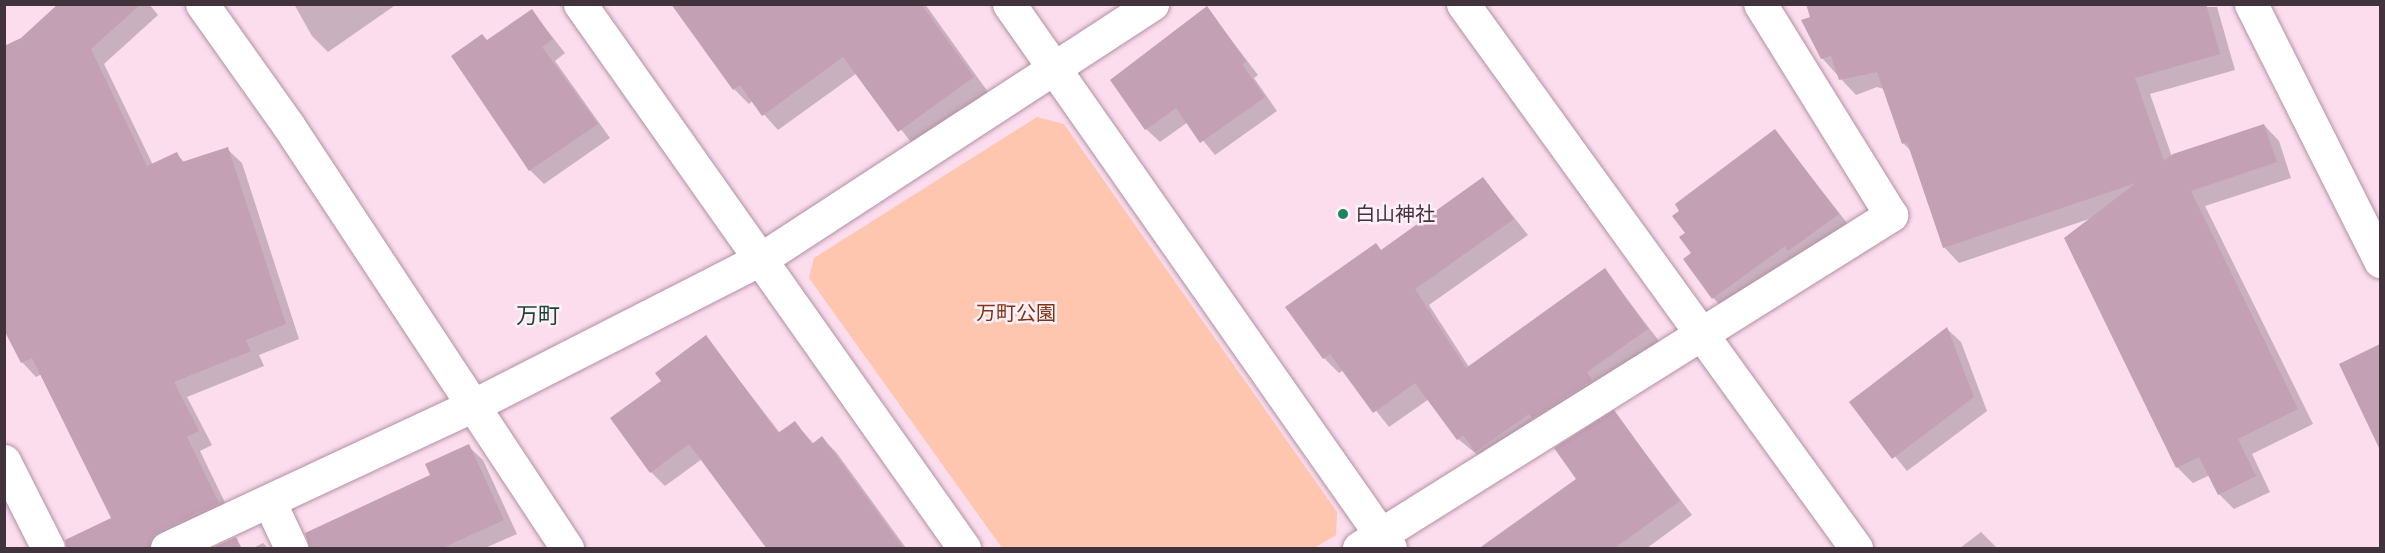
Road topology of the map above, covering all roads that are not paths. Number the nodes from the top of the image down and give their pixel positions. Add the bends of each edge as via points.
1 (202, 4) edge
2 (580, 4) edge
3 (1009, 4) edge
4 (1152, 4) edge
5 (1463, 4) edge
6 (1760, 4) edge
7 (2251, 4) edge
8 (1054, 69) junction
9 (761, 259) junction
10 (2380, 261) edge
11 (1700, 334) junction
12 (474, 405) junction
13 (4, 461) edge
14 (269, 501) junction
15 (1377, 544) edge
16 (48, 549) edge
17 (167, 549) edge
18 (291, 549) edge
19 (567, 549) edge
20 (964, 549) edge
21 (1856, 549) edge

1 - 12 street via 288,125
2 - 9 street
3 - 8 street
4 - 8 street
5 - 11 street
6 - 11 street via 1891,215
7 - 10 street
8 - 9 street
8 - 15 street
9 - 12 street
9 - 20 street
11 - 15 street
11 - 21 street
12 - 14 street
12 - 19 street
13 - 16 street
14 - 17 street
14 - 18 street

